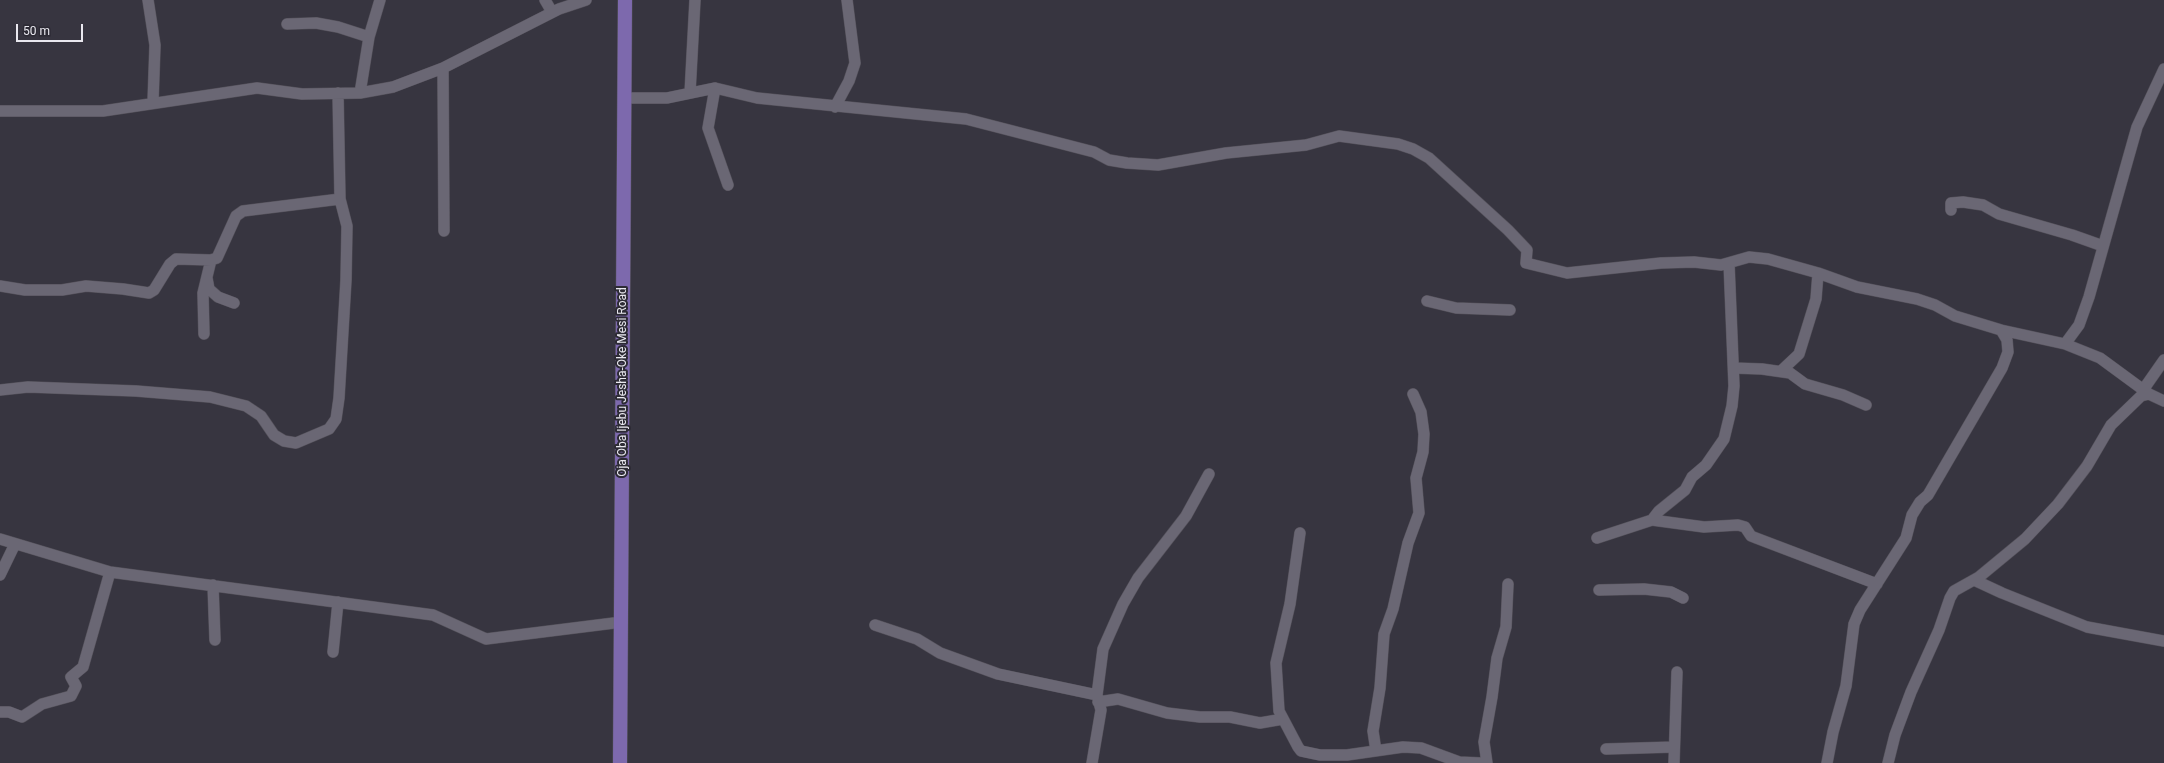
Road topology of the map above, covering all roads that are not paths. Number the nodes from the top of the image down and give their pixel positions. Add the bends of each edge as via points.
1 (148, 0) edge
2 (380, 0) edge
3 (545, 0) edge
4 (586, 0) edge
5 (625, 0) edge
6 (695, 0) edge
7 (847, 0) edge
8 (552, 12) junction
9 (287, 24) dead end
10 (369, 37) junction
11 (443, 68) junction
12 (2164, 69) edge
13 (715, 88) junction
14 (360, 92) junction
15 (338, 93) junction
16 (690, 93) junction
17 (625, 98) junction
18 (153, 102) junction
19 (835, 107) junction
20 (1, 114) edge
21 (728, 185) dead end
22 (340, 200) junction
23 (1951, 210) dead end
24 (444, 231) dead end
25 (2103, 246) junction
26 (211, 260) junction
27 (1729, 264) junction
28 (1818, 273) junction
29 (206, 276) junction
30 (0, 286) edge
31 (1427, 301) dead end
32 (234, 302) dead end
33 (1510, 310) dead end
34 (2001, 330) junction
35 (204, 334) dead end
36 (2065, 344) junction
37 (2164, 360) edge
38 (1734, 368) junction
39 (1781, 371) junction
40 (0, 390) edge
41 (2146, 392) junction
42 (1413, 394) dead end
43 (2164, 401) edge
44 (1866, 405) dead end
45 (1209, 474) dead end
46 (1652, 520) junction
47 (1300, 533) dead end
48 (1597, 538) dead end
49 (0, 539) edge
50 (15, 544) junction
51 (110, 572) junction
52 (0, 575) edge
53 (1974, 580) junction
54 (1508, 584) dead end
55 (1877, 584) junction
56 (213, 585) junction
57 (1599, 590) dead end
58 (1683, 598) dead end
59 (338, 602) junction
60 (622, 622) junction
61 (875, 625) dead end
62 (215, 640) dead end
63 (2164, 641) edge
64 (333, 652) dead end
65 (1677, 672) dead end
66 (1098, 698) junction
67 (0, 712) edge
68 (1283, 719) junction
69 (1674, 748) junction
70 (1606, 749) dead end
71 (1376, 751) junction
72 (1432, 752) junction
73 (1458, 762) edge
74 (620, 763) edge
75 (1092, 763) edge
76 (1437, 763) edge
77 (1481, 763) edge
78 (1487, 763) edge
79 (1674, 763) edge
80 (1827, 763) edge
81 (1888, 763) edge

1 - 18 street via 155,44
2 - 10 street
3 - 8 street
4 - 8 street
5 - 17 main road, Oja Oba Ijebu Jesha-Oke Mesi Road
6 - 16 street
7 - 19 street via 855,63
8 - 11 street
9 - 10 street via 338,27
10 - 14 street
11 - 14 street via 393,87
11 - 24 street
12 - 25 street via 2135,133
13 - 16 street
13 - 19 street via 757,98
13 - 21 street via 708,128
14 - 15 street
15 - 18 street via 302,94 257,88
15 - 22 street
16 - 17 street via 667,98
17 - 60 main road, Oja Oba Ijebu Jesha-Oke Mesi Road
18 - 20 street via 102,110
19 - 27 street via 966,119 1127,163 1158,165 1226,153 1306,145 1339,136 1398,144 1414,149 1429,158 1508,230 1527,250 1526,263 1567,273 1662,263
22 - 26 street via 243,210 236,216 220,255
22 - 40 street via 347,226 346,292 336,419 329,429 296,443 284,441 274,435 261,416 246,406 210,397 28,387
23 - 25 street via 1951,203 1983,205 1998,214
25 - 36 street via 2079,325
26 - 29 street
26 - 30 street via 176,259 154,290 149,293 86,286 62,290 25,290
27 - 28 street via 1749,257 1768,259
27 - 38 street
28 - 34 street via 1869,290 1917,299 1955,316
28 - 39 street via 1816,299 1799,354
29 - 32 street via 209,289 218,297
29 - 35 street via 203,293
31 - 33 street via 1456,308
34 - 36 street
34 - 55 street via 2007,340 2008,352 2002,368 1928,495 1912,515 1906,538
36 - 41 street via 2100,358
37 - 41 street
38 - 39 street
38 - 46 street via 1732,406 1724,439 1706,465 1692,477 1685,490 1659,510
39 - 44 street via 1790,373 1804,384 1843,395
41 - 43 street
41 - 53 street via 2111,425 2087,466 2058,504 2015,549
42 - 71 street via 1421,412 1424,434 1423,452 1416,478 1419,513 1406,550 1393,609 1384,634 1380,688 1373,731
45 - 66 street via 1186,516 1138,578 1123,604 1103,649
46 - 48 street
46 - 55 street via 1704,527 1738,525 1745,527 1751,536
47 - 68 street via 1290,604 1276,663 1279,711
49 - 50 street
50 - 51 street
50 - 52 street
51 - 56 street
51 - 67 street via 83,667 71,677 76,686 72,696 42,704 22,717
53 - 63 street via 2087,627
53 - 81 street via 1954,591 1950,598 1939,630 1911,692
54 - 78 street via 1506,627 1497,658 1484,742
55 - 80 street via 1854,624 1846,686
56 - 59 street
56 - 62 street
57 - 58 street via 1644,589 1671,592
59 - 60 street via 433,614 486,639
59 - 64 street
60 - 74 main road, Oja Oba Ijebu Jesha-Oke Mesi Road
61 - 66 street via 917,639 940,654 998,674
65 - 69 street
66 - 68 street via 1118,699 1167,713 1230,717 1260,724
66 - 75 street via 1100,710
68 - 71 street via 1298,747 1309,754 1347,755
69 - 70 street
69 - 79 street
71 - 72 street via 1403,747 1421,748
72 - 73 street
72 - 76 street
73 - 77 street

